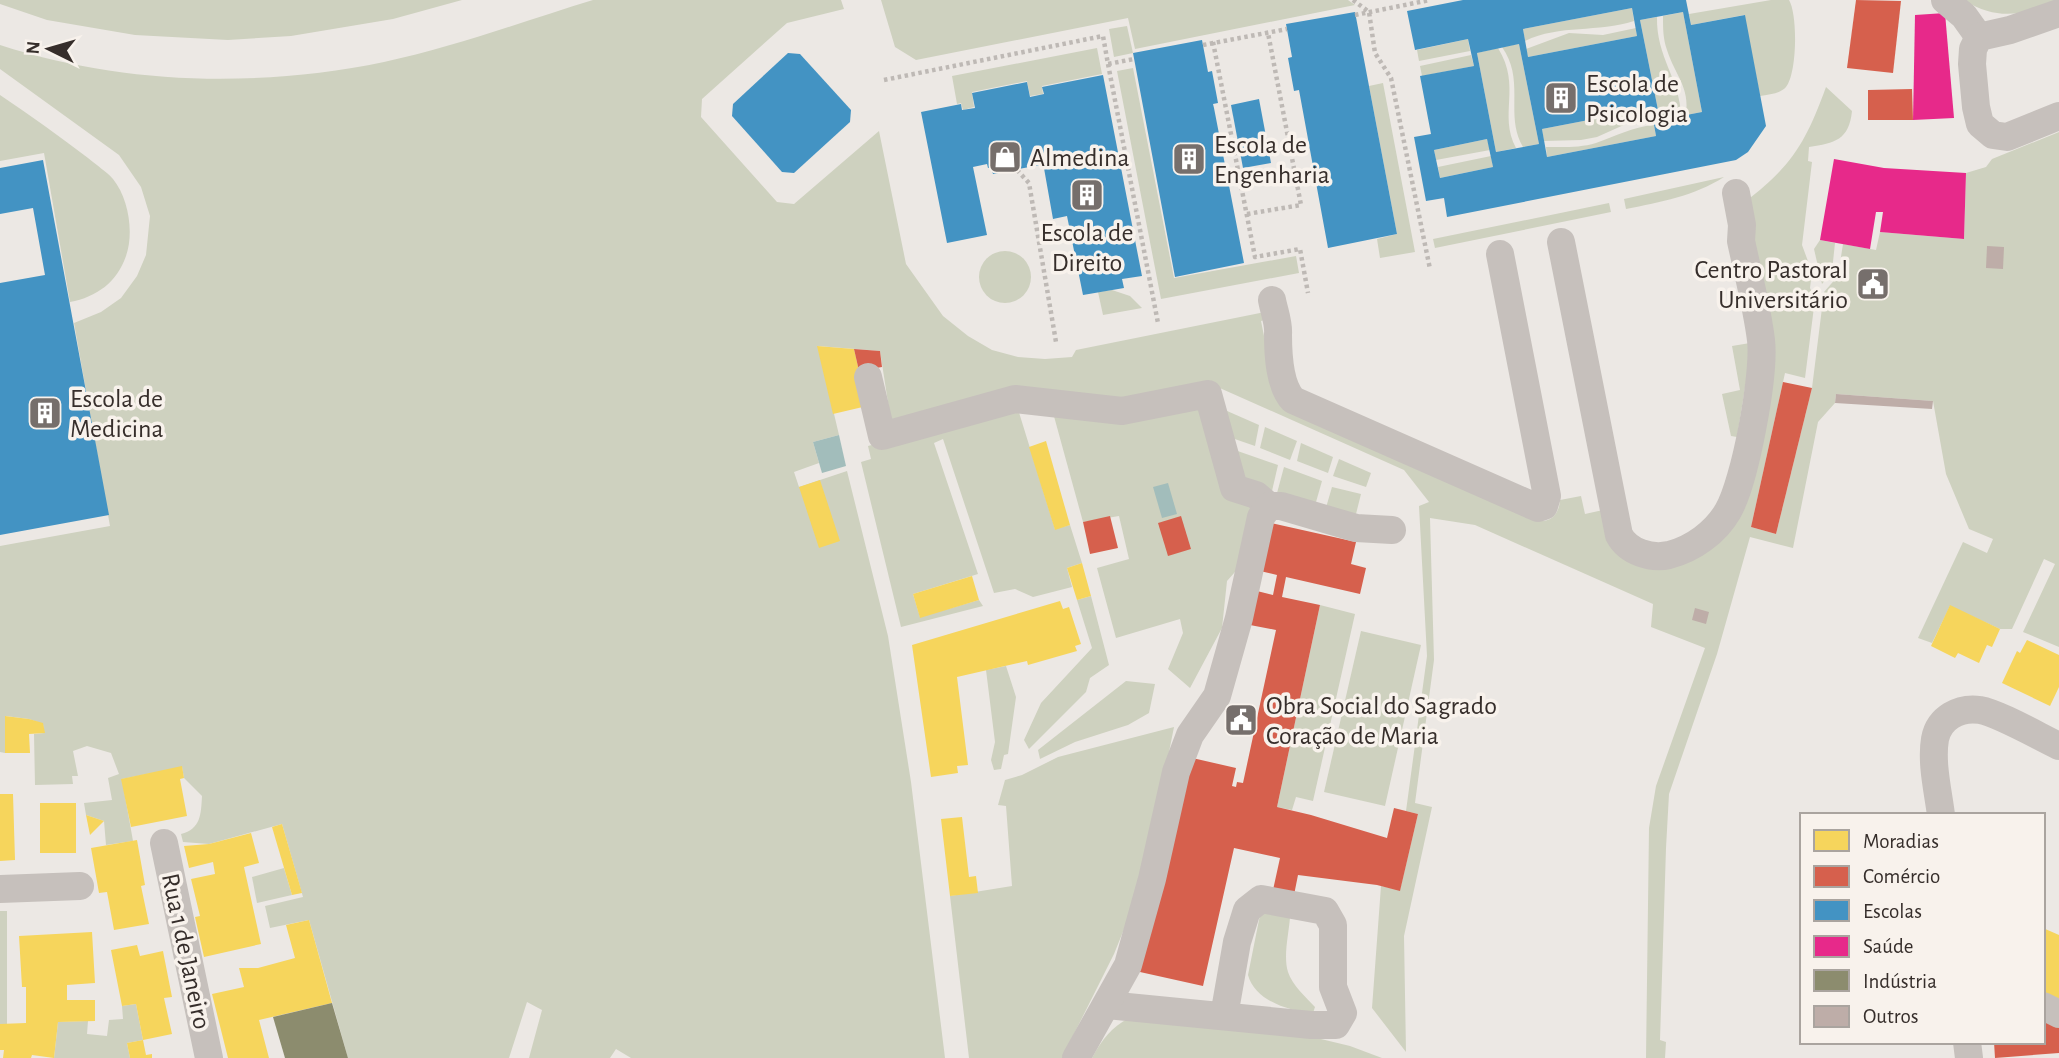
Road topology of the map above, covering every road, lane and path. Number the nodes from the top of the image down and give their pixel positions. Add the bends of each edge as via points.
1 (1353, 0) edge
2 (1430, 0) edge
3 (1945, 0) edge
4 (1369, 12) junction
5 (2059, 13) edge
6 (1355, 15) dead end
7 (1287, 29) dead end
8 (1268, 33) junction
9 (1979, 37) junction
10 (1213, 43) junction
11 (1203, 45) dead end
12 (1134, 59) dead end
13 (1108, 64) junction
14 (884, 80) dead end
15 (2059, 116) edge
16 (1017, 170) dead end
17 (1736, 193) dead end
18 (1247, 214) junction
19 (1561, 242) dead end
20 (1500, 254) dead end
21 (1430, 269) dead end
22 (1308, 293) dead end
23 (1272, 300) dead end
24 (1158, 323) dead end
25 (1056, 342) dead end
26 (868, 377) dead end
27 (1269, 506) junction
28 (1392, 530) dead end
29 (2059, 746) edge
30 (1941, 813) edge
31 (164, 843) dead end
32 (80, 886) dead end
33 (0, 889) edge
34 (1107, 1005) junction
35 (1224, 1016) junction
36 (209, 1058) edge
37 (1076, 1058) edge

1 - 4 path
2 - 4 path
3 - 9 street
4 - 6 path
4 - 21 path via 1375,53 1391,78
5 - 9 street
7 - 8 path
8 - 10 path
8 - 18 path via 1301,205
9 - 15 street via 1972,64 1980,124 1993,135 2007,137
10 - 11 path
10 - 18 path
12 - 13 path
13 - 14 path via 1103,36
13 - 24 path
16 - 25 path via 1029,183
17 - 19 street via 1761,340 1750,436 1727,512 1700,541 1667,556 1640,553 1619,535
18 - 22 path via 1255,257 1300,249
20 - 23 street via 1547,496 1544,506 1538,508 1293,400 1286,389
26 - 27 street via 882,436 1015,399 1122,411 1208,394 1234,488 1256,495
27 - 28 street via 1356,528
27 - 34 street via 1261,517 1217,696 1190,735 1176,772 1128,965
29 - 30 street via 1982,710 1952,714 1940,725 1935,739
31 - 36 street, Rua 1 de Janeiro
32 - 33 street
34 - 35 street
34 - 37 street
35 - 35 street via 1336,1025 1343,1013 1333,987 1334,925 1325,911 1261,900 1247,910

